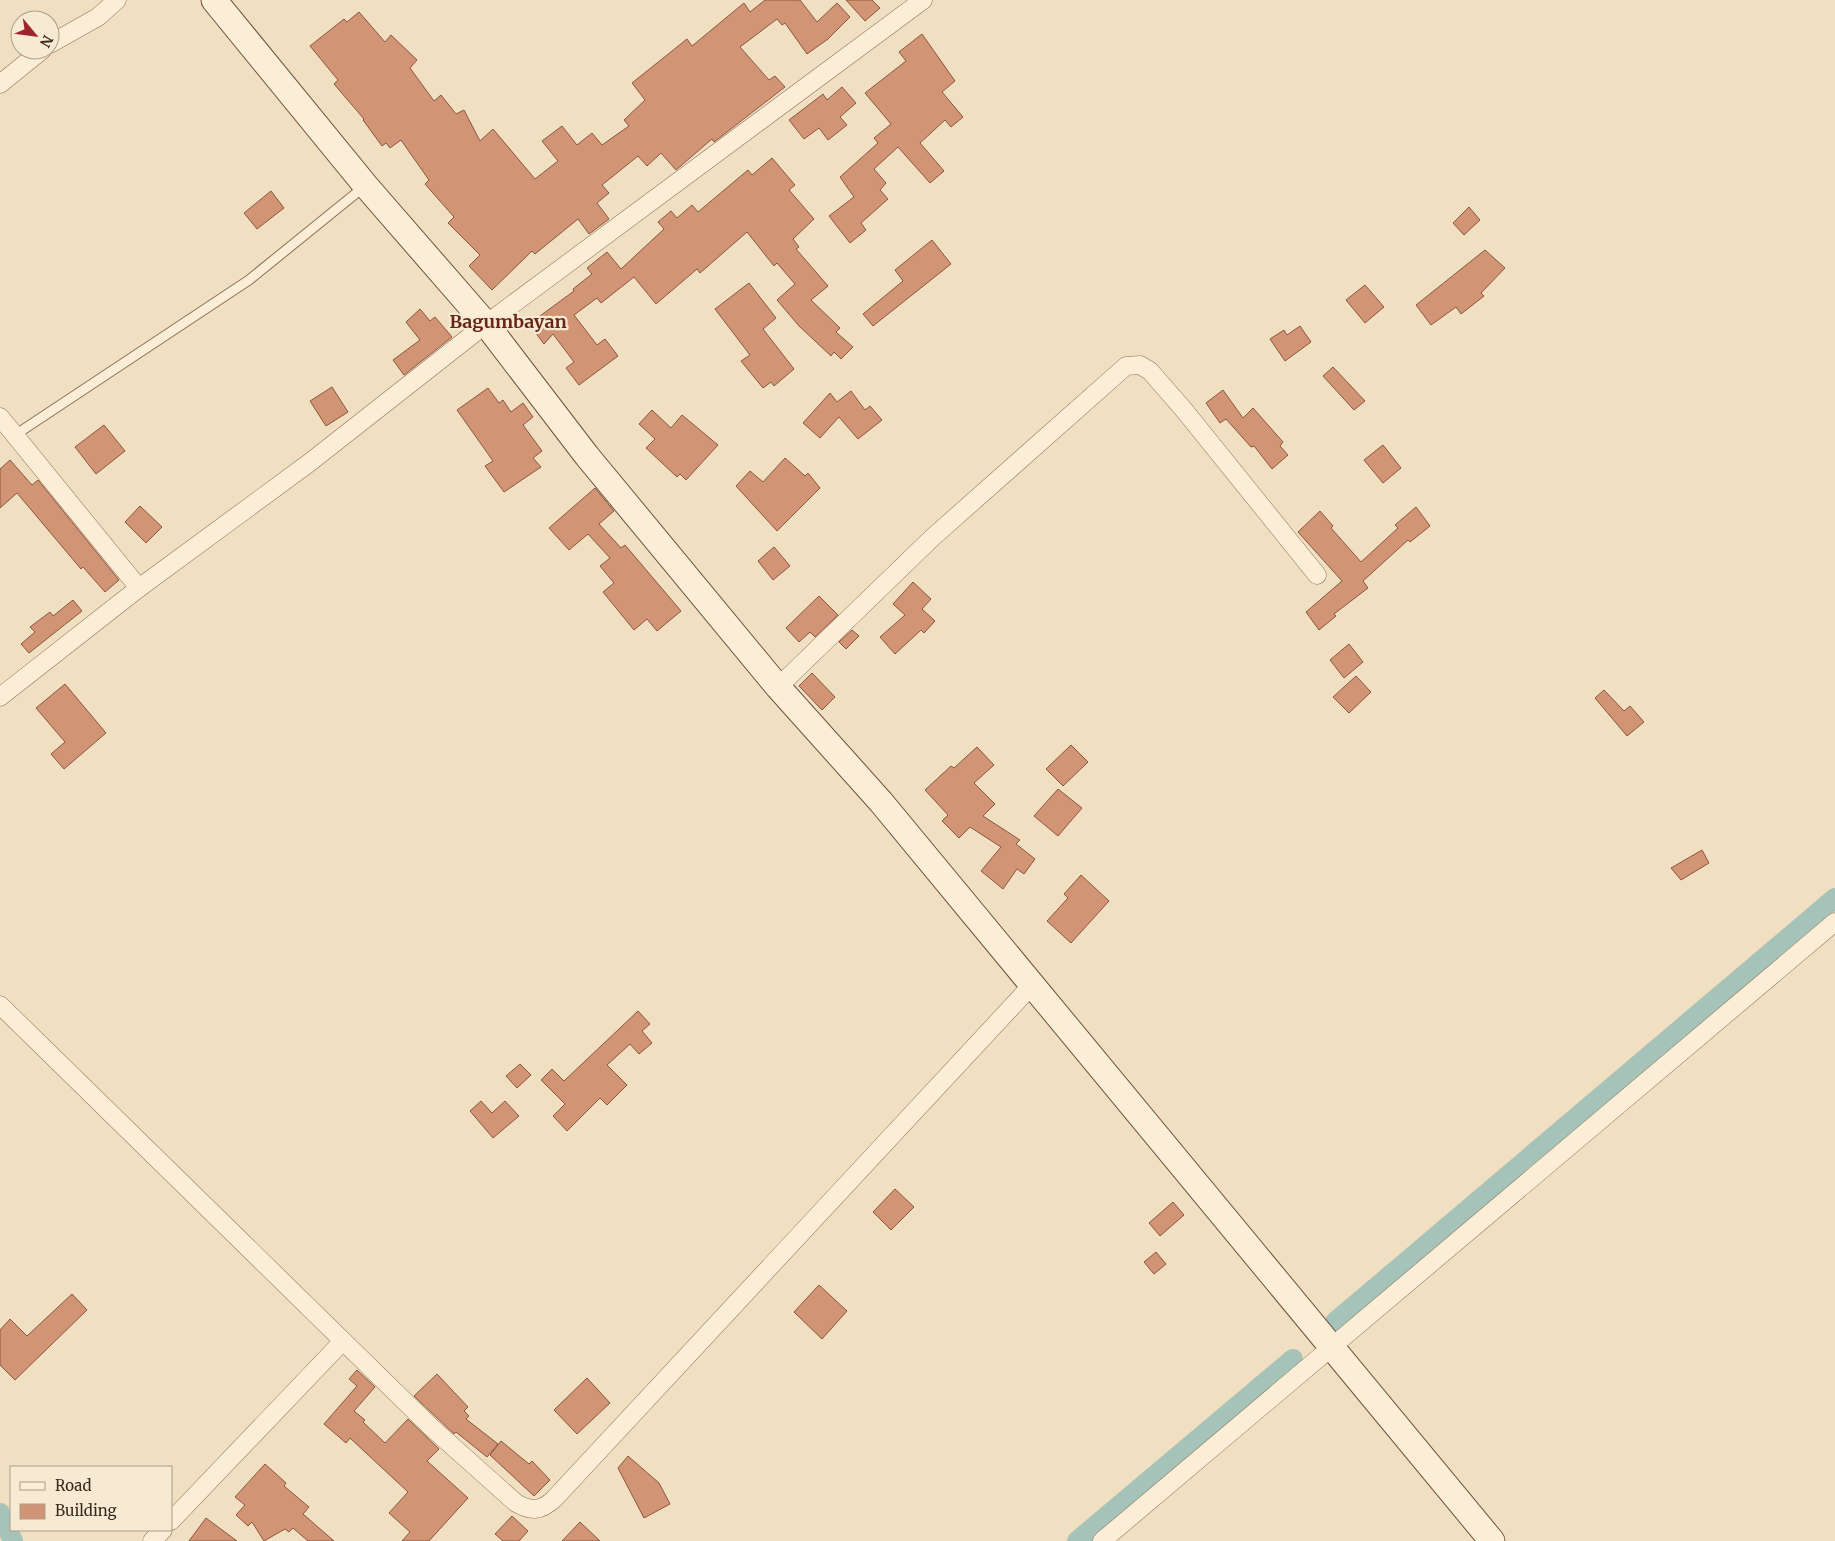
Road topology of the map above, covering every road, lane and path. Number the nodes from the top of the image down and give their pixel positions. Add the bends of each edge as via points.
1 (117, 0) edge
2 (214, 0) edge
3 (924, 0) edge
4 (60, 39) edge
5 (30, 60) edge
6 (0, 84) edge
7 (366, 186) junction
8 (486, 324) junction
9 (0, 417) edge
10 (15, 435) junction
11 (1317, 575) dead end
12 (139, 588) junction
13 (778, 687) junction
14 (0, 697) edge
15 (1835, 922) edge
16 (1032, 985) junction
17 (0, 1006) edge
18 (343, 1341) junction
19 (1332, 1348) junction
20 (172, 1520) edge
21 (162, 1531) edge
22 (152, 1541) edge
23 (1102, 1541) edge
24 (1492, 1541) edge

1 - 4 street via 98,18
2 - 7 main road
3 - 8 street
5 - 6 street
7 - 8 main road
7 - 10 lane via 249,280
8 - 12 street via 309,463
8 - 13 main road via 587,456
9 - 10 street
10 - 12 street
11 - 13 street via 1150,371 1133,364 1126,366 933,537
12 - 14 street
13 - 16 main road via 882,802
15 - 19 street
16 - 18 street via 554,1499 541,1509 531,1511 516,1503 432,1428
16 - 19 main road
17 - 18 street
18 - 20 street
19 - 23 street
19 - 24 main road
21 - 22 street

